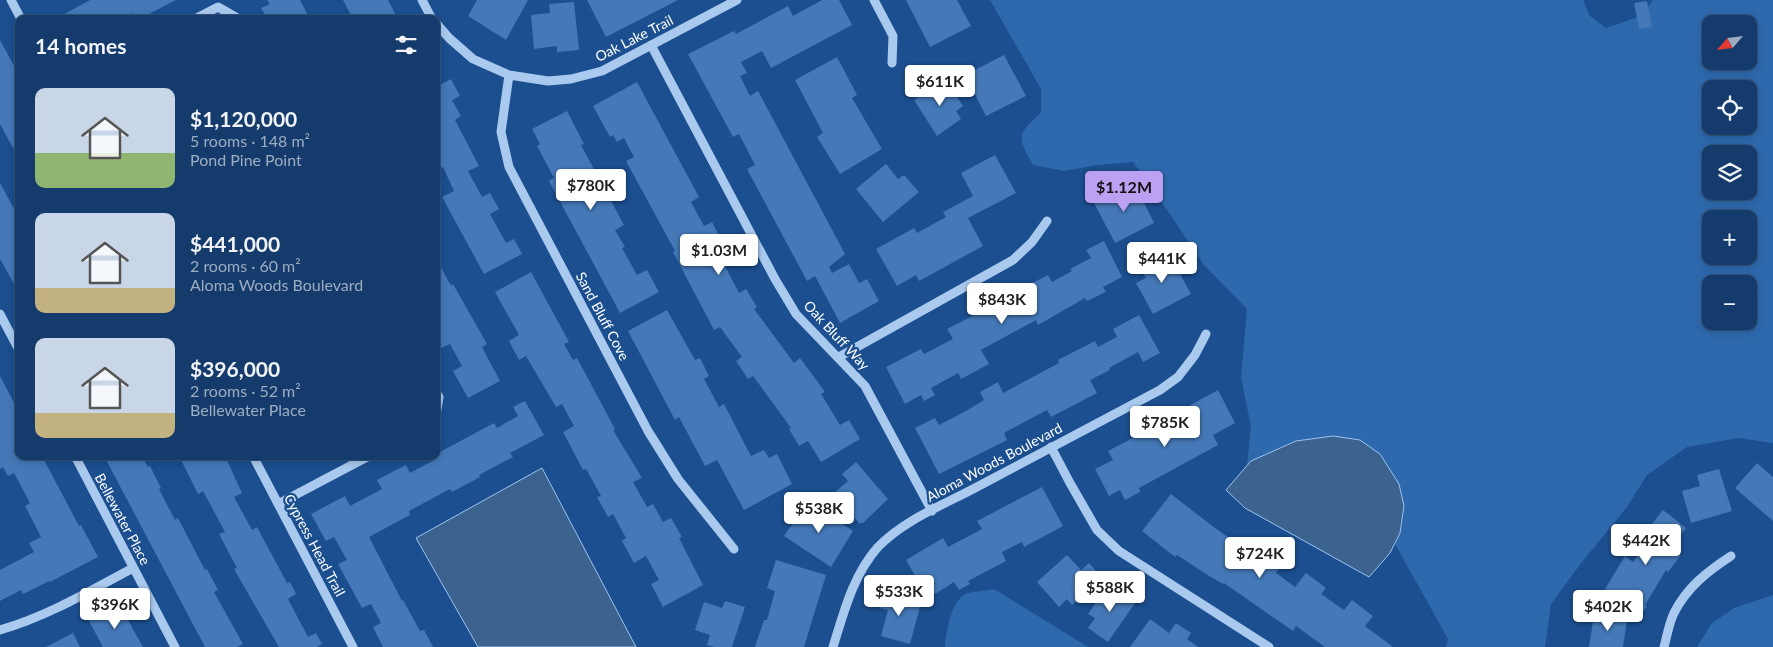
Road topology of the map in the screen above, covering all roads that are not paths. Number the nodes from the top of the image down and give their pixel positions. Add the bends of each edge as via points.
1 (12, 0) edge
2 (422, 0) edge
3 (737, 0) edge
4 (874, 0) edge
5 (19, 15) edge
6 (203, 15) edge
7 (232, 15) edge
8 (430, 15) edge
9 (440, 28) edge
10 (651, 45) junction
11 (892, 63) dead end
12 (509, 75) junction
13 (1047, 221) dead end
14 (0, 314) edge
15 (1206, 334) dead end
16 (15, 342) edge
17 (839, 357) junction
18 (1051, 447) junction
19 (76, 460) edge
20 (255, 460) edge
21 (361, 460) edge
22 (278, 504) junction
23 (932, 511) junction
24 (734, 549) dead end
25 (1731, 556) dead end
26 (133, 568) junction
27 (0, 630) edge
28 (175, 647) edge
29 (353, 647) edge
30 (833, 647) edge
31 (1269, 647) edge
32 (1664, 647) edge

1 - 5 street
2 - 8 street
3 - 10 street, Oak Lake Trail
4 - 11 street via 893,36
6 - 7 street via 218,7
9 - 12 street, Oak Lake Trail via 473,58
10 - 12 street, Oak Lake Trail via 602,72 571,79 548,81
10 - 17 street, Oak Bluff Way via 796,314
12 - 24 street, Sand Bluff Cove via 501,132 509,167 648,431 678,479
13 - 17 street via 1013,260
14 - 16 street
15 - 18 street, Aloma Woods Boulevard via 1178,377 1160,390
17 - 23 street, Oak Bluff Way via 865,386
18 - 23 street, Aloma Woods Boulevard
18 - 31 street via 1097,530 1119,551
19 - 26 street, Bellewater Place
20 - 22 street, Cypress Head Trail
21 - 22 street
22 - 29 street, Cypress Head Trail
23 - 30 street, Aloma Woods Boulevard via 892,534 863,567 848,598
25 - 32 street via 1704,574 1692,587 1674,613
26 - 27 street via 50,612
26 - 28 street, Bellewater Place

